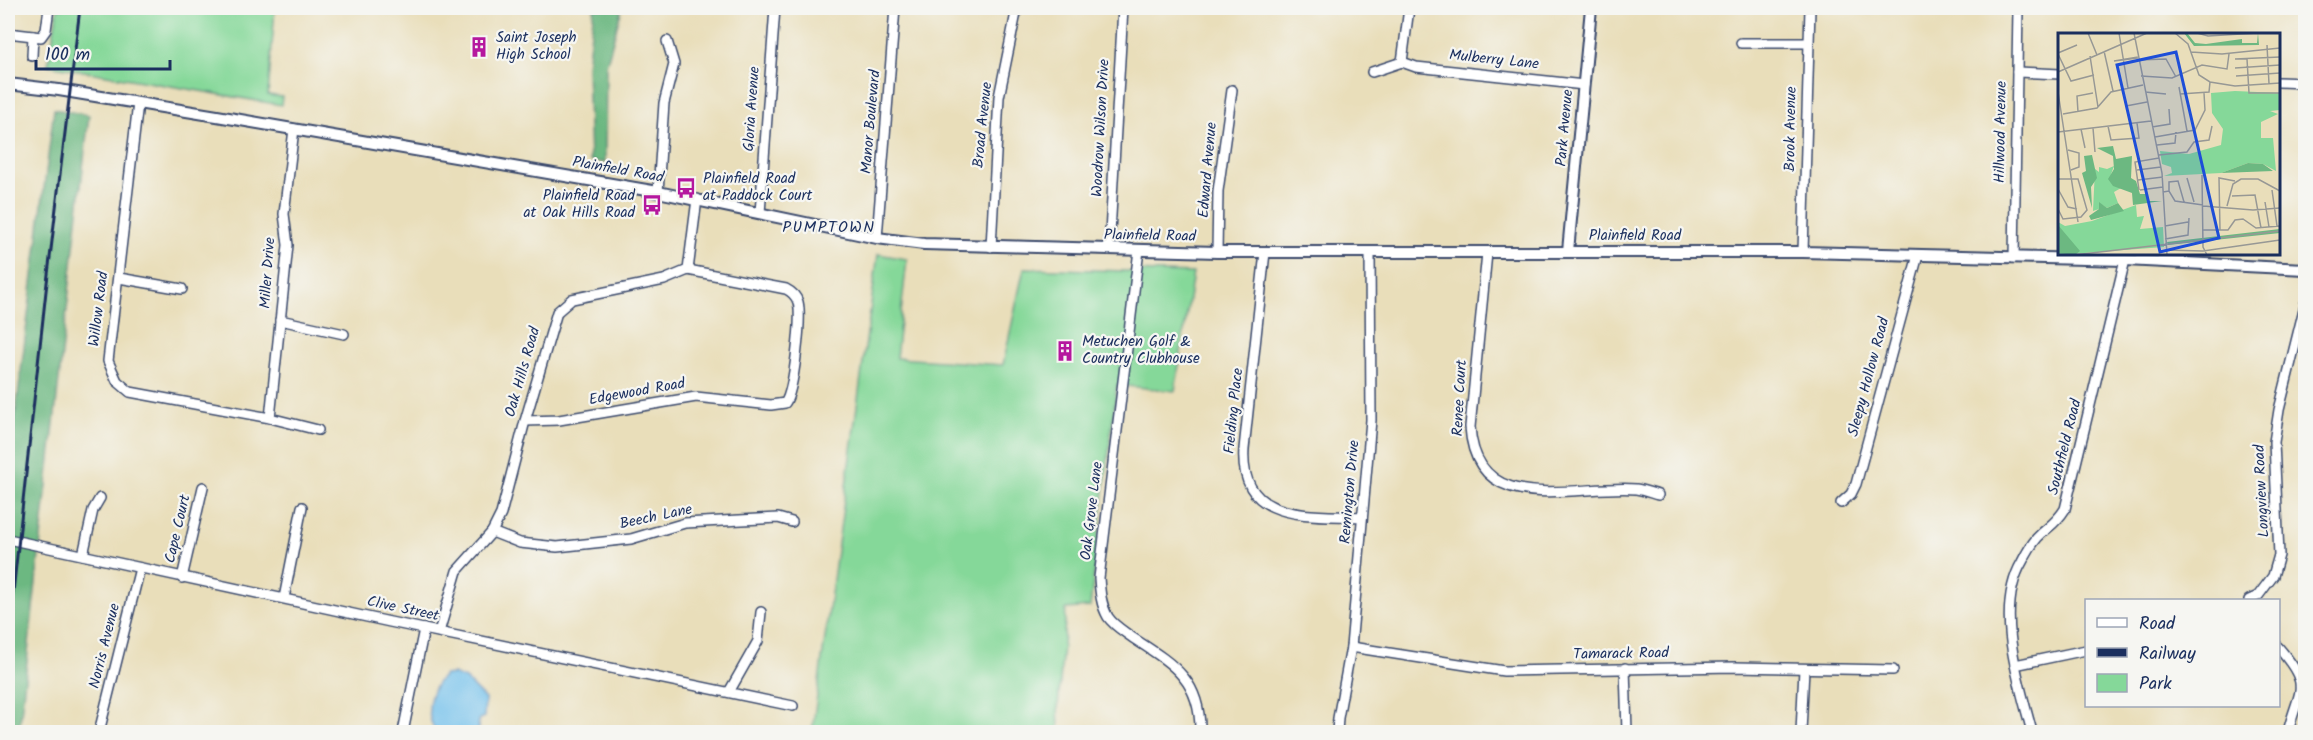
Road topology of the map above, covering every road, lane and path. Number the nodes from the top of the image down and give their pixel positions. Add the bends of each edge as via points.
1 (49, 8) edge
2 (775, 8) edge
3 (896, 8) edge
4 (1017, 8) edge
5 (1123, 8) edge
6 (1409, 8) edge
7 (1591, 8) edge
8 (1810, 8) edge
9 (2019, 8) edge
10 (8, 33) edge
11 (33, 36) junction
12 (667, 41) dead end
13 (1741, 43) dead end
14 (1809, 43) junction
15 (32, 56) dead end
16 (1402, 62) junction
17 (1372, 72) dead end
18 (2017, 72) junction
19 (2058, 74) edge
20 (2280, 82) edge
21 (2306, 83) edge
22 (8, 84) edge
23 (1584, 85) junction
24 (1232, 90) dead end
25 (138, 103) junction
26 (294, 129) junction
27 (658, 192) junction
28 (697, 199) junction
29 (759, 213) junction
30 (877, 238) junction
31 (991, 247) junction
32 (1109, 250) junction
33 (1139, 250) junction
34 (1568, 251) junction
35 (1217, 252) junction
36 (1265, 252) junction
37 (1370, 252) junction
38 (1803, 252) junction
39 (1487, 253) junction
40 (1918, 255) junction
41 (2014, 258) junction
42 (2125, 260) junction
43 (2306, 269) edge
44 (688, 270) junction
45 (119, 278) junction
46 (182, 289) dead end
47 (2306, 301) edge
48 (280, 320) junction
49 (344, 334) dead end
50 (270, 418) junction
51 (525, 421) junction
52 (318, 430) dead end
53 (203, 487) dead end
54 (1658, 495) dead end
55 (100, 498) dead end
56 (1841, 503) dead end
57 (302, 507) dead end
58 (1362, 517) junction
59 (792, 522) dead end
60 (492, 532) junction
61 (8, 539) edge
62 (83, 555) junction
63 (140, 567) junction
64 (182, 578) junction
65 (284, 598) junction
66 (2251, 599) edge
67 (761, 612) dead end
68 (424, 629) junction
69 (439, 632) junction
70 (1351, 647) junction
71 (2280, 649) edge
72 (2085, 650) edge
73 (2015, 665) junction
74 (1625, 668) junction
75 (1804, 669) junction
76 (1893, 670) dead end
77 (729, 692) junction
78 (793, 706) dead end
79 (99, 732) edge
80 (403, 732) edge
81 (1200, 732) edge
82 (1337, 732) edge
83 (1627, 732) edge
84 (1801, 732) edge
85 (2032, 732) edge
86 (2288, 732) edge

1 - 11 street via 46,30 41,37
2 - 29 street, Gloria Avenue
3 - 30 street, Manor Boulevard
4 - 31 street, Broad Avenue via 999,96
5 - 32 street, Woodrow Wilson Drive
6 - 16 street
7 - 23 street, Park Avenue
8 - 14 street, Brook Avenue
9 - 18 street, Hillwood Avenue
10 - 11 street
11 - 15 street
12 - 27 street via 674,64 664,103
13 - 14 street
14 - 38 street, Brook Avenue
16 - 17 street
16 - 23 street, Mulberry Lane via 1416,67
18 - 19 street
18 - 41 street, Hillwood Avenue
20 - 21 street
22 - 25 street, Plainfield Road
23 - 34 street, Park Avenue
24 - 35 street, Edward Avenue via 1218,191
25 - 26 street, Plainfield Road
25 - 45 street, Willow Road
26 - 27 street, Plainfield Road
26 - 48 street, Miller Drive via 284,214 288,245
27 - 28 street, Plainfield Road
28 - 29 street, Plainfield Road
28 - 44 street
29 - 30 street, Plainfield Road
30 - 31 street, Plainfield Road
31 - 32 street, Plainfield Road
32 - 33 street, Plainfield Road
33 - 35 street, Plainfield Road
33 - 81 street, Oak Grove Lane via 1099,578 1100,596 1109,620 1183,674 1200,709
34 - 38 street, Plainfield Road
34 - 39 street, Plainfield Road
35 - 36 street, Plainfield Road
36 - 37 street, Plainfield Road
36 - 58 street, Fielding Place via 1244,474 1255,493 1278,510
37 - 39 street, Plainfield Road
37 - 58 street, Remington Drive via 1371,420
38 - 40 street, Plainfield Road
39 - 54 street, Renee Court via 1470,427 1478,463 1495,479 1521,491 1637,489
40 - 41 street, Plainfield Road
40 - 56 street, Sleepy Hollow Road via 1856,484
41 - 42 street, Plainfield Road
42 - 43 street, Plainfield Road
42 - 73 street, Southfield Road via 2065,509 2056,523 2036,539 2020,564 2011,595 2008,615
44 - 51 street, Oak Hills Road via 680,276 583,296 563,305 553,323
44 - 51 street, Edgewood Road via 786,289 794,295 798,322 792,386 785,403 696,397 559,420
45 - 46 street
45 - 50 street, Willow Road via 108,361 117,381 130,392
47 - 66 street, Longview Road via 2274,442 2279,555 2273,576
48 - 49 street
48 - 50 street, Miller Drive
50 - 52 street, Willow Road
51 - 60 street, Oak Hills Road via 501,514
53 - 64 street, Cape Court
55 - 62 street via 93,510
57 - 65 street
58 - 70 street, Remington Drive
59 - 60 street, Beech Lane via 778,518 685,523 632,539 557,547 520,543
60 - 69 street, Oak Hills Road via 457,571
61 - 62 street, Clive Street
62 - 63 street, Clive Street
63 - 64 street, Clive Street
63 - 79 street, Norris Avenue
64 - 65 street, Clive Street
65 - 68 street, Clive Street
67 - 77 street via 758,641
68 - 69 street, Clive Street
68 - 80 street
69 - 77 street, Clive Street
70 - 74 street, Tamarack Road via 1504,672
70 - 82 street, Remington Drive
71 - 86 street via 2301,678
72 - 73 street
73 - 85 street, Southfield Road
74 - 75 street, Tamarack Road
74 - 83 street
75 - 76 street, Tamarack Road
75 - 84 street
77 - 78 street, Clive Street

